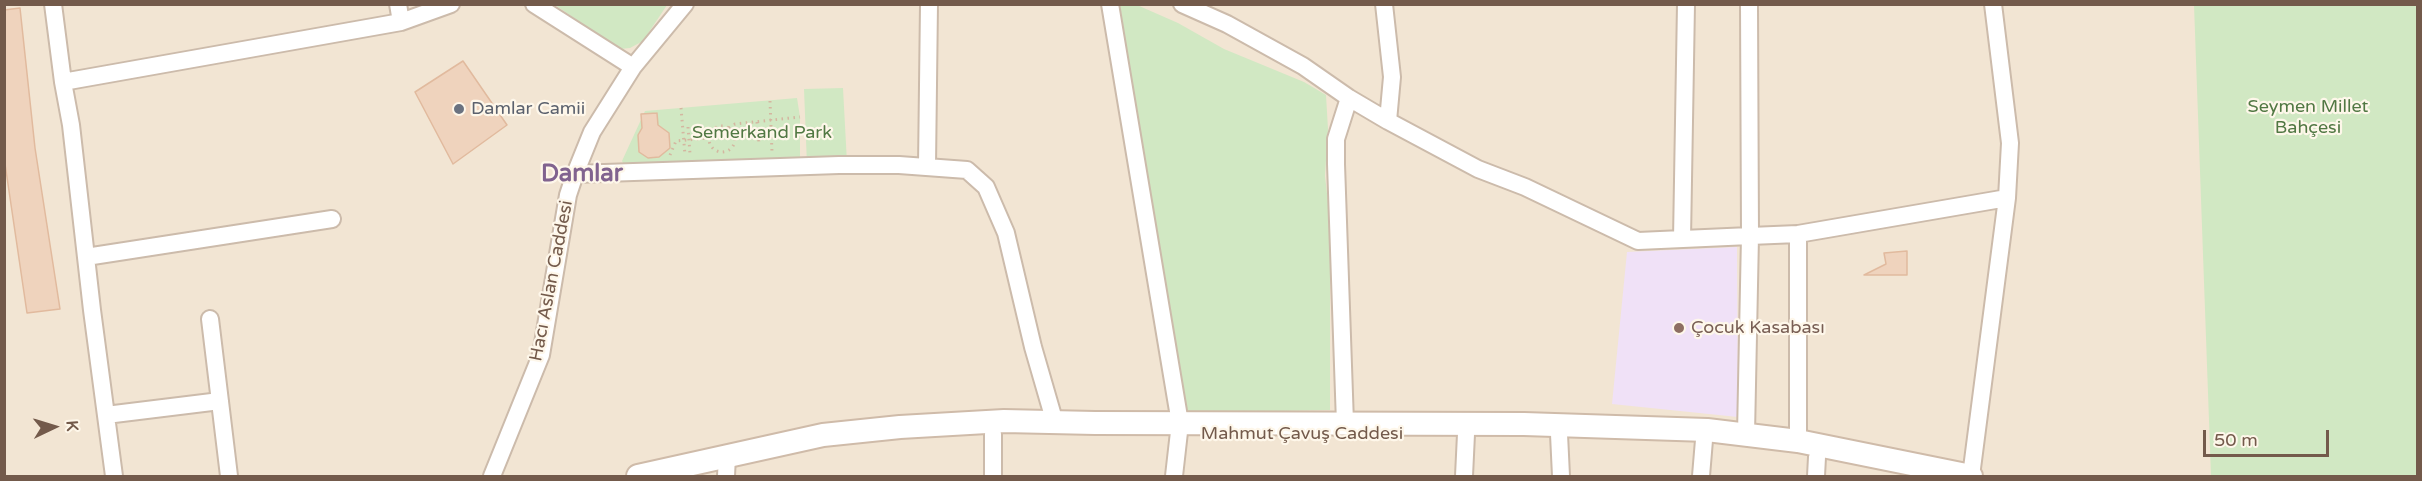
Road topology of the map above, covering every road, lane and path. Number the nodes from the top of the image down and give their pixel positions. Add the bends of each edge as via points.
1 (53, 4) edge
2 (398, 4) edge
3 (451, 4) edge
4 (534, 4) edge
5 (686, 4) edge
6 (929, 4) edge
7 (1110, 4) edge
8 (1182, 4) edge
9 (1384, 4) edge
10 (1686, 4) edge
11 (1749, 4) edge
12 (1993, 4) edge
13 (401, 22) junction
14 (633, 67) junction
15 (63, 82) junction
16 (1349, 98) junction
17 (770, 100) dead end
18 (681, 108) dead end
19 (800, 117) dead end
20 (771, 120) junction
21 (1388, 121) junction
22 (757, 122) junction
23 (688, 128) dead end
24 (729, 128) junction
25 (709, 138) junction
26 (684, 141) junction
27 (689, 141) junction
28 (759, 142) dead end
29 (688, 162) junction
30 (772, 166) junction
31 (927, 166) junction
32 (654, 170) junction
33 (575, 174) junction
34 (2007, 198) junction
35 (332, 219) dead end
36 (1798, 234) junction
37 (1750, 236) junction
38 (1682, 239) junction
39 (86, 257) junction
40 (210, 320) dead end
41 (220, 401) junction
42 (106, 415) junction
43 (1055, 423) junction
44 (1345, 423) junction
45 (1179, 429) junction
46 (993, 434) junction
47 (1466, 434) junction
48 (1559, 434) junction
49 (1746, 434) junction
50 (1704, 440) junction
51 (1798, 441) junction
52 (727, 467) edge
53 (1817, 467) edge
54 (1901, 472) edge
55 (114, 477) edge
56 (229, 477) edge
57 (492, 477) edge
58 (638, 477) edge
59 (691, 477) edge
60 (993, 477) edge
61 (1174, 477) edge
62 (1464, 477) edge
63 (1561, 477) edge
64 (1701, 477) edge
65 (1971, 477) edge

1 - 15 street
2 - 13 street
3 - 13 street
4 - 14 street
5 - 14 street, Hacı Aslan Caddesi
6 - 31 street
7 - 45 street
8 - 16 street via 1303,66
9 - 21 street via 1392,77
10 - 38 street
11 - 37 street
12 - 34 street via 2010,143
13 - 15 street
14 - 33 street, Hacı Aslan Caddesi via 592,132
15 - 39 street
16 - 21 street
16 - 44 street via 1336,139
17 - 20 path
18 - 26 path
19 - 20 path
20 - 22 path
20 - 30 path
21 - 38 street via 1478,169 1638,241
22 - 24 path
22 - 28 path
23 - 27 path
24 - 25 path via 716,127
24 - 25 path via 736,139 730,150 718,152
25 - 27 path
26 - 27 path
26 - 29 path
26 - 32 path via 676,141 674,151 654,162
27 - 29 path
29 - 30 street
29 - 32 street
30 - 31 street
31 - 43 street via 967,170 986,187 1006,233
32 - 33 street
33 - 57 street, Hacı Aslan Caddesi via 568,195 541,355
34 - 36 street
34 - 65 street
35 - 39 street
36 - 37 street
36 - 51 street
37 - 38 street
37 - 49 street
39 - 42 street
40 - 41 street
41 - 42 street
41 - 56 street
42 - 55 street
43 - 45 main road
43 - 52 main road via 1004,421 823,435
44 - 45 main road
44 - 49 main road via 1609,425
45 - 46 main road, Mahmut Çavuş Caddesi
45 - 47 main road, Mahmut Çavuş Caddesi
45 - 61 street
46 - 52 main road, Mahmut Çavuş Caddesi via 829,447
46 - 60 street
47 - 48 main road, Mahmut Çavuş Caddesi
47 - 62 street
48 - 50 main road, Mahmut Çavuş Caddesi
48 - 63 street
49 - 51 main road
50 - 53 main road, Mahmut Çavuş Caddesi via 1745,444
50 - 64 street
51 - 54 main road
52 - 58 main road
52 - 59 main road, Mahmut Çavuş Caddesi
53 - 54 main road, Mahmut Çavuş Caddesi
54 - 65 main road

